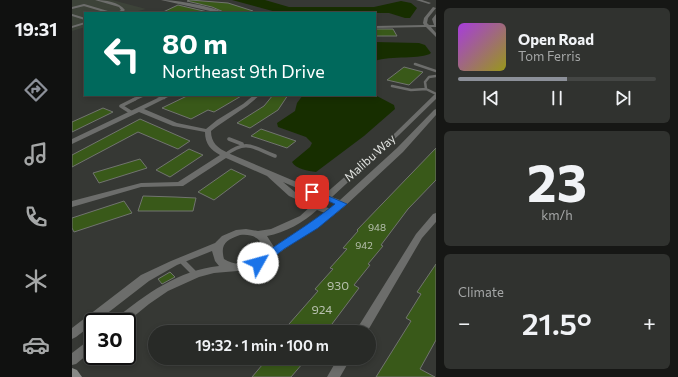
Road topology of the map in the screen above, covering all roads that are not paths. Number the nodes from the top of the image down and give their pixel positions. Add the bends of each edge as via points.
1 (97, 0) edge
2 (163, 0) edge
3 (180, 0) edge
4 (418, 0) edge
5 (431, 1) edge
6 (173, 2) junction
7 (72, 8) edge
8 (435, 8) edge
9 (108, 12) edge
10 (120, 12) edge
11 (220, 12) edge
12 (72, 15) edge
13 (436, 15) edge
14 (84, 19) edge
15 (84, 24) edge
16 (72, 27) edge
17 (376, 27) edge
18 (428, 27) junction
19 (436, 27) edge
20 (436, 36) edge
21 (415, 64) dead end
22 (436, 71) edge
23 (436, 76) edge
24 (392, 86) dead end
25 (426, 89) junction
26 (436, 95) edge
27 (142, 96) edge
28 (167, 96) edge
29 (256, 96) edge
30 (140, 110) junction
31 (132, 113) junction
32 (418, 113) junction
33 (434, 116) edge
34 (208, 132) junction
35 (229, 138) dead end
36 (72, 142) edge
37 (245, 145) junction
38 (225, 155) junction
39 (275, 156) dead end
40 (270, 174) junction
41 (327, 197) junction
42 (72, 204) edge
43 (342, 204) junction
44 (317, 206) junction
45 (331, 213) junction
46 (436, 216) edge
47 (257, 234) junction
48 (219, 245) junction
49 (266, 257) junction
50 (181, 260) junction
51 (235, 268) junction
52 (195, 274) junction
53 (130, 313) edge
54 (365, 325) edge
55 (72, 334) edge
56 (84, 350) edge
57 (72, 360) edge
58 (341, 365) edge
59 (72, 375) edge
60 (74, 377) edge
61 (333, 377) edge

1 - 10 street via 120,6 123,10
2 - 6 street
3 - 6 street
4 - 5 street
5 - 8 street via 430,6
6 - 11 street
7 - 9 lane via 84,5
8 - 18 street via 426,18
12 - 14 lane
13 - 19 street
15 - 16 street
17 - 18 street
18 - 19 street
18 - 20 street
21 - 22 lane
23 - 25 lane via 426,80
24 - 25 lane via 411,90
25 - 26 lane
26 - 32 street, Malibu Way
27 - 31 lane via 121,106
28 - 30 street
29 - 34 street via 213,125
30 - 31 street
30 - 34 street via 175,125
31 - 36 street
32 - 33 street
32 - 41 street, Malibu Way
33 - 43 street, Malibu Way
34 - 38 street via 207,139 212,147
35 - 37 lane
37 - 38 lane via 237,146
37 - 39 lane
38 - 40 street
38 - 42 street via 180,184 141,185
40 - 41 street
40 - 44 street via 292,194
41 - 43 street
41 - 44 street, Malibu Way
43 - 45 street, Malibu Way
44 - 45 street
44 - 47 street, Malibu Way via 303,218 273,232
45 - 49 street, Malibu Way
46 - 54 street via 419,236
47 - 48 street, Malibu Way via 233,234
47 - 49 street via 267,241 269,249
48 - 50 street, Malibu Way
48 - 51 street via 217,252 220,259 226,265
49 - 51 street, Malibu Way via 247,267
50 - 52 lane
50 - 55 street, Malibu Way via 145,278
51 - 52 street, Malibu Way
52 - 53 street, Malibu Way via 173,284
56 - 57 street
58 - 61 street
59 - 60 main road

